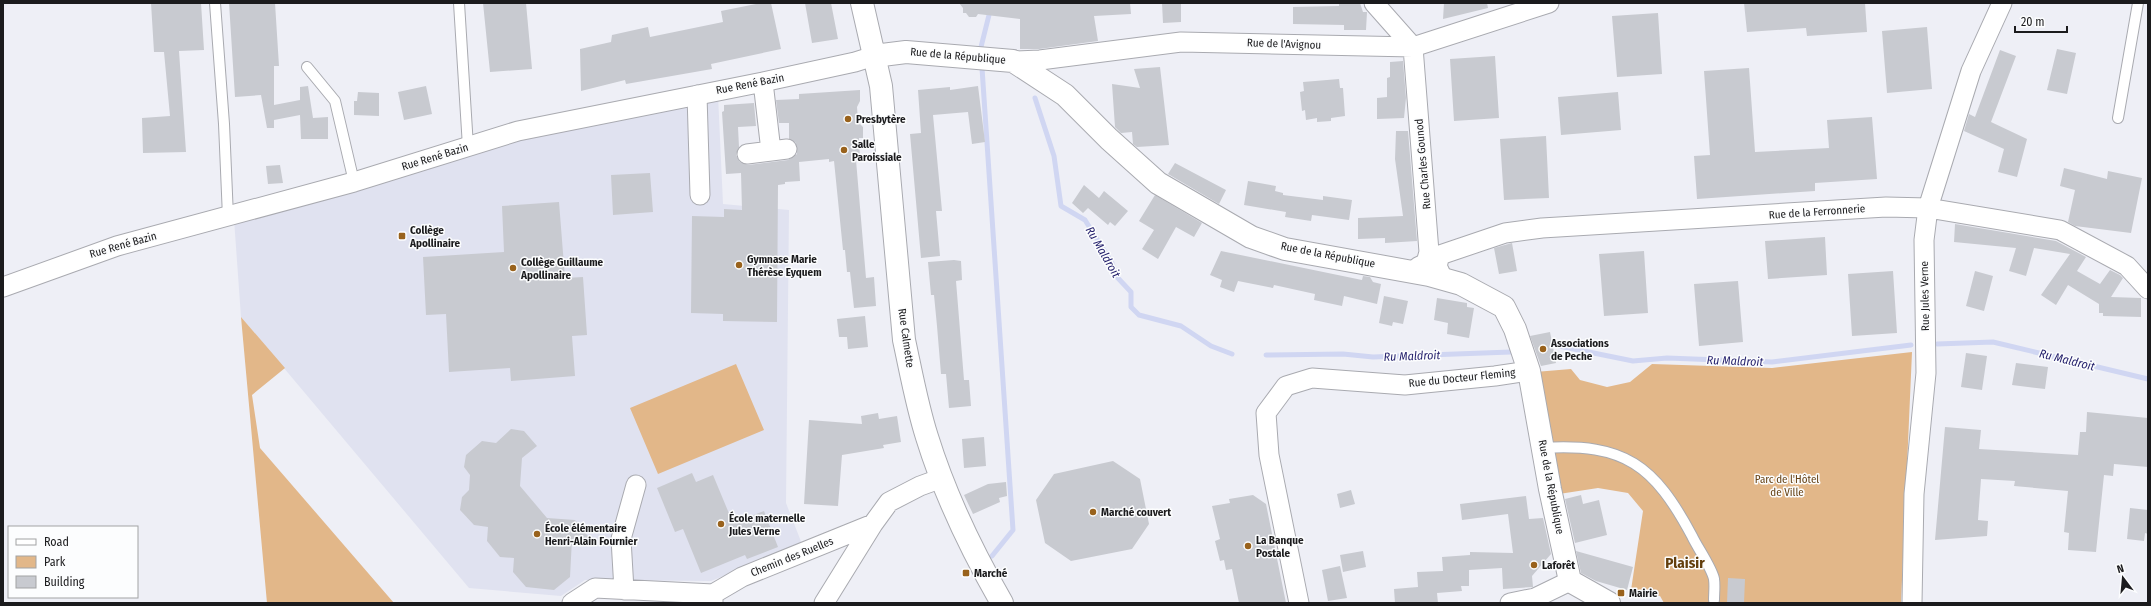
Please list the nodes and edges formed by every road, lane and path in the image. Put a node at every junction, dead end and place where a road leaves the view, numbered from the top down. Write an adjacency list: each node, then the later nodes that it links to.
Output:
1 (215, 3): 20 (lane)
2 (459, 3): 15 (lane)
3 (862, 3): 9 (street, Rue Calmette)
4 (1374, 3): 8 (street)
5 (1550, 3): 8 (street, Rue de l'Avignou)
6 (2002, 3): 19 (street, Rue Jules Verne)
7 (2138, 3): 14 (lane)
8 (1413, 48): 10 (street, Rue de l'Avignou); 21 (street, Rue Charles Gounod)
9 (874, 56): 10 (street, Rue de la République); 12 (street, Rue René Bazin); 29 (street, Rue Calmette)
10 (1013, 61): 23 (street, Rue de la République)
11 (307, 67): 17 (lane)
12 (763, 82): 13 (street, Rue René Bazin); 16 (street)
13 (697, 95): 15 (street, Rue René Bazin); 18 (street)
14 (2118, 118)
15 (468, 147): 17 (street, Rue René Bazin)
16 (747, 154)
17 (354, 182): 20 (street, Rue René Bazin)
18 (700, 195)
19 (1928, 208): 22 (street, Rue de la Ferronnerie); 26 (street, Rue de la Ferronnerie); 42 (street, Rue Jules Verne)
20 (228, 217): 25 (street, Rue René Bazin)
21 (1428, 224): 22 (street); 23 (street, Rue Charles Gounod)
22 (1467, 246): 24 (street, Rue de la Ferronnerie)
23 (1411, 271): 24 (street, Rue de la République)
24 (1443, 279): 27 (street, Rue de la République)
25 (3, 287)
26 (2148, 289)
27 (1529, 370): 28 (street, Rue de la République); 39 (street, Rue du Docteur Fleming)
28 (1543, 448): 32 (street, Rue de la République); 35 (lane)
29 (942, 478): 31 (street); 38 (street, Rue Calmette)
30 (636, 485): 33 (street)
31 (873, 524): 34 (street, Chemin des Ruelles); 37 (street)
32 (1570, 581): 40 (street); 41 (street)
33 (624, 590): 34 (street, Chemin des Ruelles); 36 (street, Chemin des Ruelles)
34 (713, 599)
35 (1714, 600)
36 (572, 603)
37 (824, 603)
38 (1002, 603)
39 (1299, 603)
40 (1510, 603)
41 (1609, 603)
42 (1912, 603)

